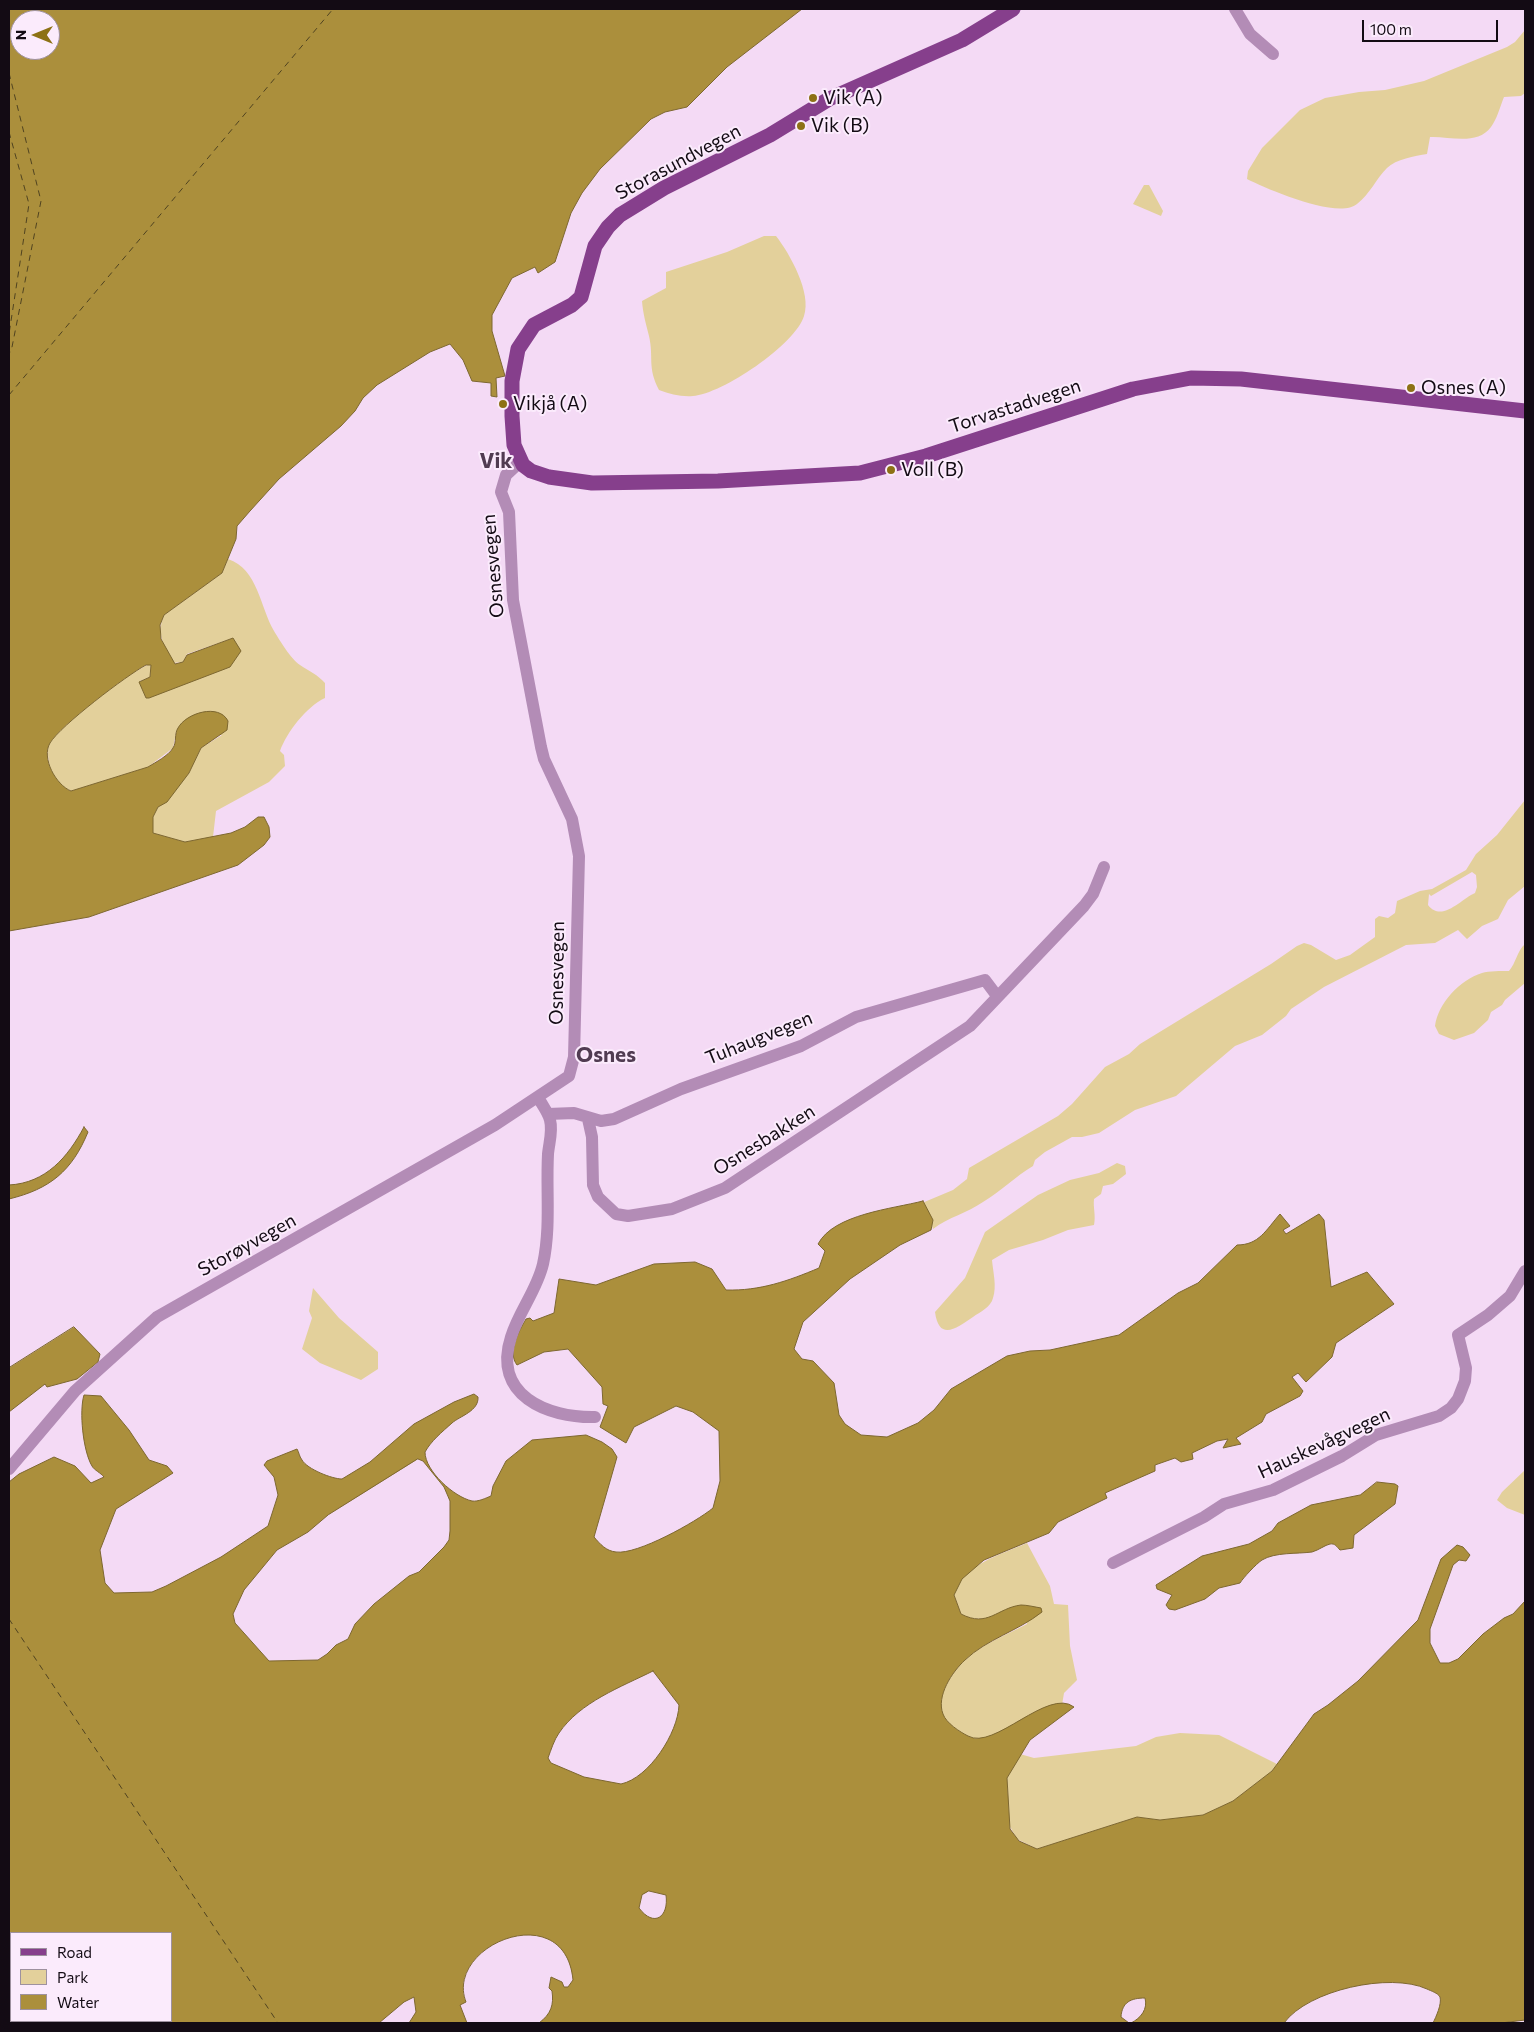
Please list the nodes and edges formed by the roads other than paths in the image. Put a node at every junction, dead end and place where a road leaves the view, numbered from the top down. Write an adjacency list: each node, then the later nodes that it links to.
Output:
1 (1013, 9): 5 (main road, Storasundvegen)
2 (1235, 9): 3 (street)
3 (1273, 54)
4 (1525, 411): 5 (main road, Torvastadvegen)
5 (520, 462): 8 (street, Osnesvegen)
6 (1104, 867): 7 (street, Osnesbakken)
7 (997, 996): 10 (street, Tuhaugvegen); 10 (street, Osnesbakken)
8 (538, 1097): 9 (street); 13 (street, Storøyvegen)
9 (548, 1114): 10 (street, Tuhaugvegen); 12 (street)
10 (588, 1119)
11 (1525, 1272): 14 (street, Hauskevågvegen)
12 (595, 1416)
13 (9, 1469)
14 (1113, 1563)

